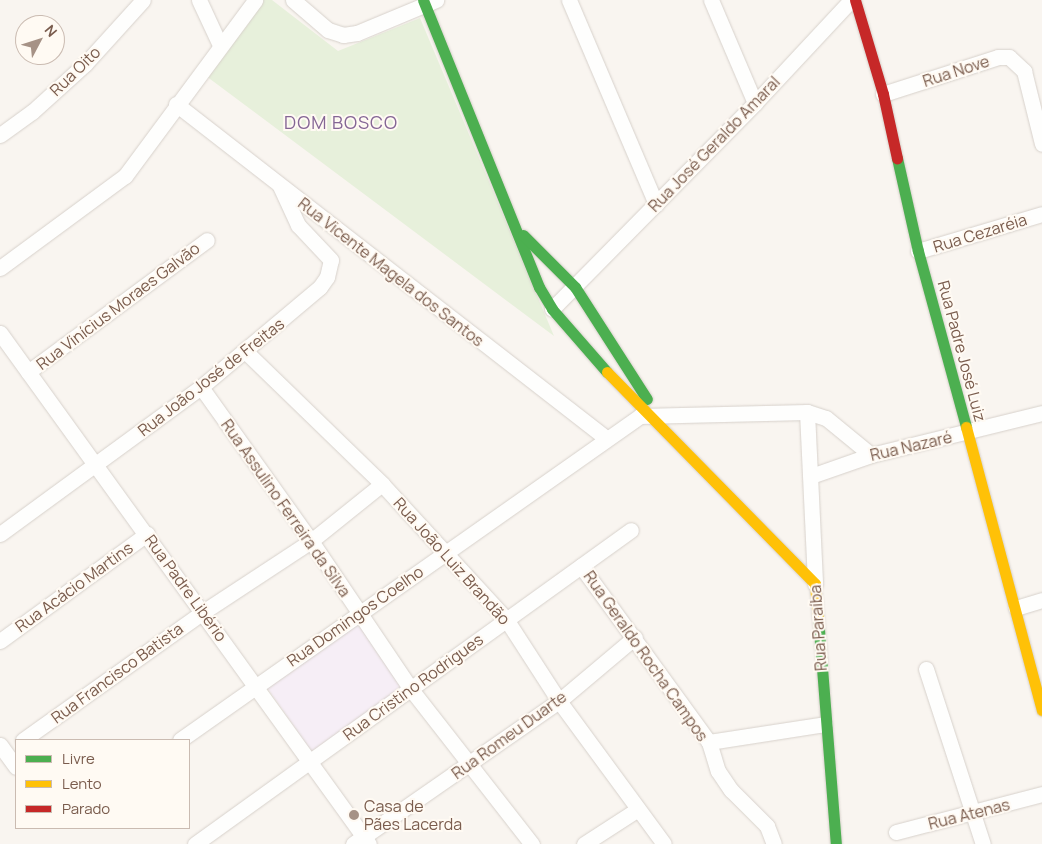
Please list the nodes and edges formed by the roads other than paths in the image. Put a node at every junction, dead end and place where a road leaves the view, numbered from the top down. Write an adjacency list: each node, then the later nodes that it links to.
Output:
1 (143, 0): 14 (street, Rua Oito)
2 (199, 0): 10 (street)
3 (254, 0): 10 (street)
4 (293, 0): 9 (street)
5 (569, 0): 17 (street)
6 (711, 0): 12 (street)
7 (851, 0): 12 (street, Rua José Geraldo Amaral)
8 (855, 0): 11 (street, Rua Padre José Luiz)
9 (428, 2): 19 (street)
10 (220, 45): 13 (street)
11 (883, 94): 15 (street, Rua Nove); 21 (street, Rua Padre José Luiz)
12 (755, 103): 17 (street, Rua José Geraldo Amaral)
13 (176, 104): 16 (street, Rua Vicente Magela dos Santos); 22 (street)
14 (0, 135)
15 (1042, 144)
16 (280, 186): 27 (street, Rua João José de Freitas); 35 (street, Rua Vicente Magela dos Santos)
17 (656, 204): 23 (street, Rua José Geraldo Amaral)
18 (1042, 214): 21 (street, Rua Cezaréia)
19 (518, 229): 23 (street); 24 (street)
20 (207, 240): 29 (street, Rua Vinícius Moraes Galvão)
21 (918, 251): 34 (street, Rua Padre José Luiz)
22 (0, 268)
23 (575, 287): 24 (street, Rua José Geraldo Amaral); 26 (street)
24 (552, 309): 28 (street)
25 (0, 333): 29 (street, Rua Padre Libério)
26 (616, 351): 28 (street); 33 (street)
27 (246, 352): 30 (street, Rua João José de Freitas); 39 (street, Rua João Luiz Brandão)
28 (600, 364): 33 (street)
29 (28, 372): 37 (street, Rua Padre Libério)
30 (201, 387): 37 (street, Rua João José de Freitas); 43 (street, Rua Assulino Ferreira da Silva)
31 (807, 412): 33 (street); 36 (street); 38 (street, Rua Paraíba)
32 (1042, 413): 34 (street, Rua Nazaré)
33 (656, 419): 35 (street, Rua Domingos Coelho); 46 (street)
34 (968, 434): 36 (street, Rua Nazaré); 48 (street, Rua Padre José Luiz)
35 (606, 438): 44 (street, Rua Domingos Coelho)
36 (871, 455): 38 (street, Rua Nazaré)
37 (96, 466): 41 (street, Rua João José de Freitas); 42 (street, Rua Padre Libério)
38 (811, 476): 46 (street, Rua Paraíba)
39 (382, 484): 43 (street, Rua Francisco Batista); 44 (street, Rua João Luiz Brandão)
40 (631, 530): 45 (street, Rua Cristino Rodrigues)
41 (0, 534)
42 (147, 534): 49 (street, Rua Padre Libério); 53 (street, Rua Acácio Martins)
43 (311, 541): 49 (street, Rua Francisco Batista); 50 (street, Rua Assulino Ferreira da Silva)
44 (447, 552): 50 (street, Rua Domingos Coelho); 51 (street, Rua João Luiz Brandão)
45 (581, 566): 51 (street, Rua Cristino Rodrigues); 52 (street, Rua Geraldo Rocha Campos)
46 (815, 584): 59 (street, Rua Paraíba)
47 (1042, 600): 48 (street)
48 (1016, 608): 58 (street, Rua Padre José Luiz)
49 (203, 612): 55 (street, Rua Padre Libério); 60 (street, Rua Francisco Batista)
50 (358, 612): 55 (street, Rua Domingos Coelho); 56 (street, Rua Assulino Ferreira da Silva)
51 (506, 619): 56 (street, Rua Cristino Rodrigues); 57 (street, Rua João Luiz Brandão)
52 (635, 636): 57 (street, Rua Romeu Duarte); 62 (street, Rua Geraldo Rocha Campos)
53 (0, 641)
54 (926, 669): 69 (street)
55 (257, 686): 61 (street, Rua Domingos Coelho); 64 (street, Rua Padre Libério)
56 (410, 688): 64 (street, Rua Cristino Rodrigues); 65 (street, Rua Assulino Ferreira da Silva)
57 (559, 701): 65 (street, Rua Romeu Duarte); 68 (street, Rua João Luiz Brandão)
58 (1042, 710)
59 (825, 724): 62 (street); 77 (street, Rua Paraíba)
60 (24, 739)
61 (181, 739)
62 (709, 742): 76 (street, Rua Geraldo Rocha Campos)
63 (7, 748): 66 (street)
64 (310, 763): 71 (street, Rua Padre Libério); 72 (street, Rua Cristino Rodrigues)
65 (470, 763): 71 (street, Rua Romeu Duarte); 73 (street, Rua Assulino Ferreira da Silva)
66 (15, 765)
67 (1042, 794): 69 (street, Rua Atenas)
68 (638, 809): 74 (street); 75 (street, Rua João Luiz Brandão)
69 (975, 814): 70 (street, Rua Atenas); 78 (street)
70 (896, 832)
71 (362, 842)
72 (195, 844)
73 (532, 844)
74 (584, 844)
75 (664, 844)
76 (774, 844)
77 (836, 844)
78 (983, 844)

